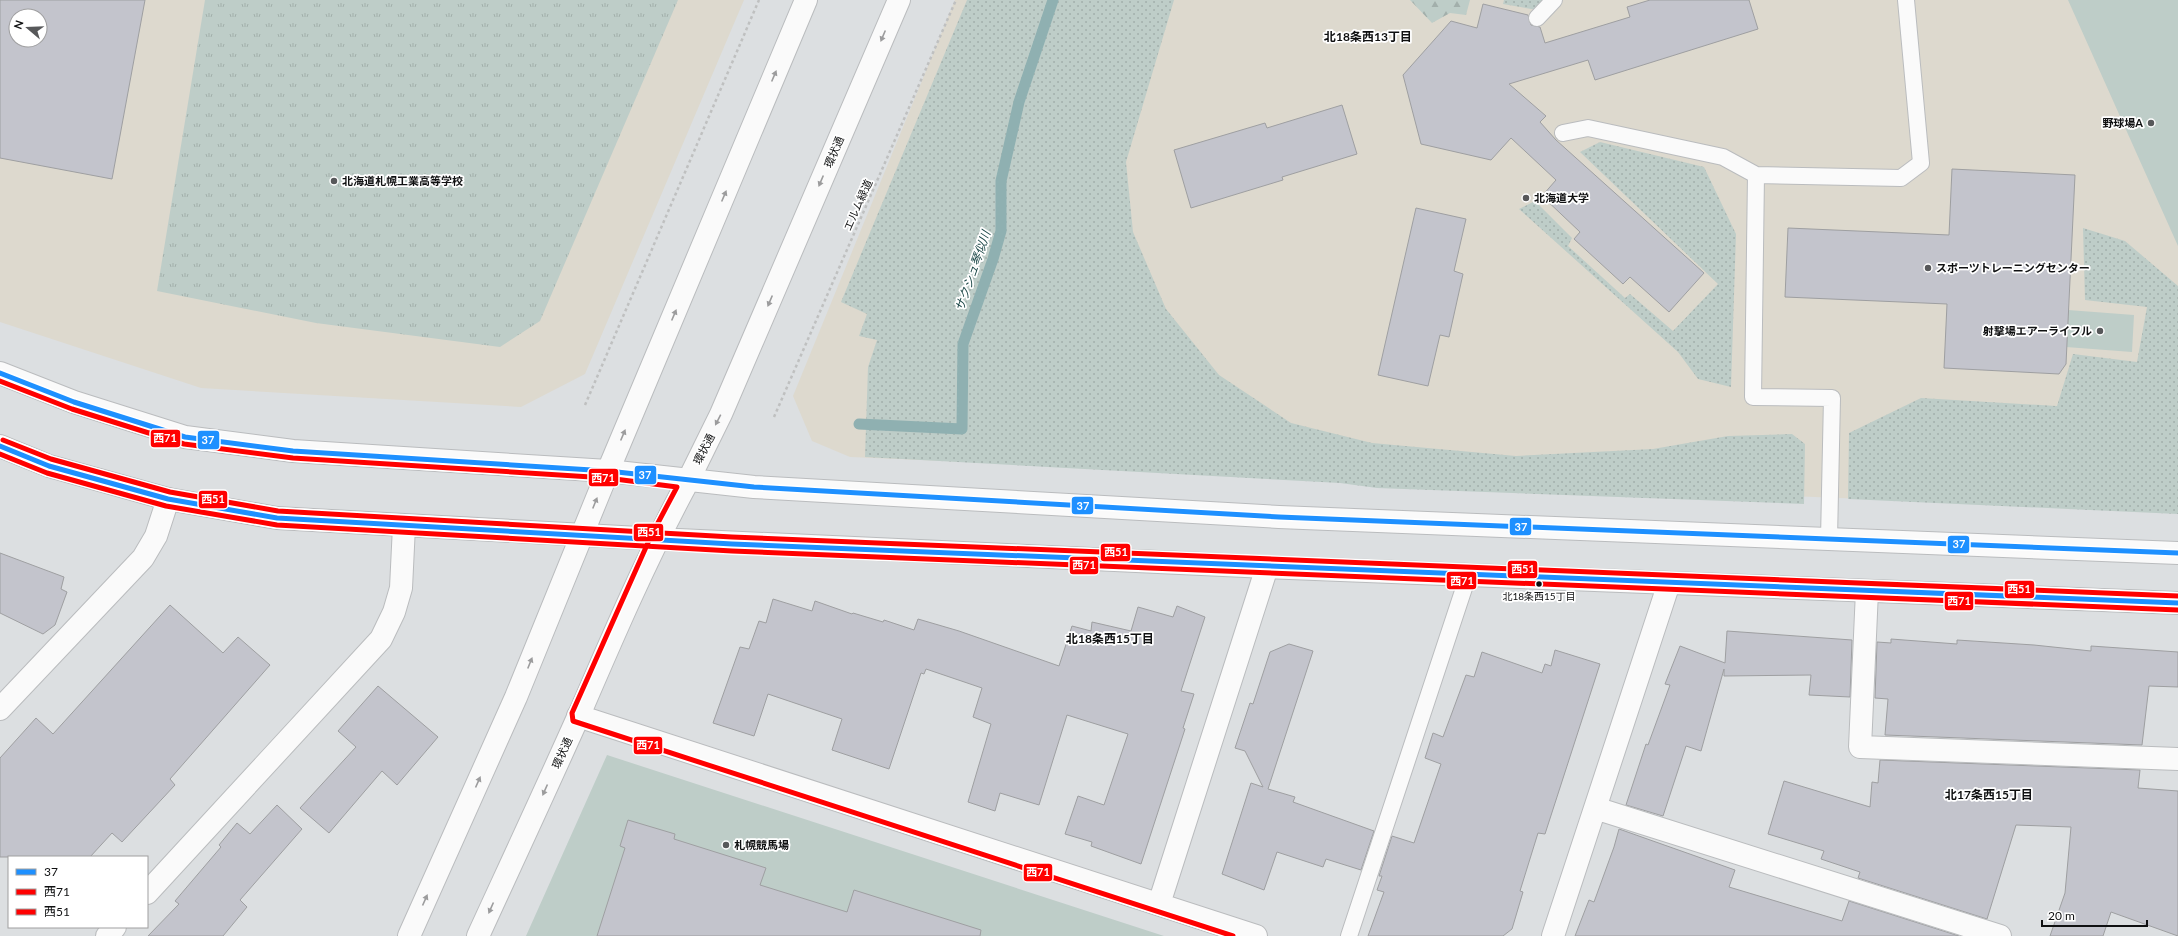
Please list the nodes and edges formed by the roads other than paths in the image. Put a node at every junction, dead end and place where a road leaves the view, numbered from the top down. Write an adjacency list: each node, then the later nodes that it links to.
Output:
1 (806, 0): 10 (street, one-way to 1)
2 (899, 0): 11 (street, 環状通, one-way to 11)
3 (1554, 0): 5 (lane)
4 (1906, 0): 7 (lane)
5 (1537, 18)
6 (1563, 133): 7 (lane)
7 (1756, 175): 16 (lane)
8 (0, 373): 10 (street)
9 (0, 446): 12 (street)
10 (608, 471): 11 (street); 14 (street, one-way to 10)
11 (688, 481): 15 (street, 環状通); 16 (street)
12 (168, 499): 13 (street); 23 (street)
13 (404, 526): 14 (street); 27 (street)
14 (582, 534): 15 (street); 31 (street, one-way to 14)
15 (657, 539): 18 (street); 24 (street, 環状通)
16 (1829, 539): 17 (street)
17 (2178, 553)
18 (1267, 567): 19 (street); 28 (street)
19 (1468, 576): 20 (street); 34 (lane)
20 (1669, 583): 21 (street); 26 (street)
21 (1867, 591): 22 (street); 25 (street)
22 (2178, 603)
23 (0, 709)
24 (578, 716): 28 (street); 32 (street, 環状通, one-way to 32)
25 (2178, 759)
26 (1595, 808): 35 (street); 36 (street)
27 (148, 892)
28 (1159, 904): 33 (street)
29 (114, 928): 30 (street)
30 (107, 936)
31 (409, 936)
32 (478, 936)
33 (1256, 936)
34 (1349, 936)
35 (1553, 936)
36 (2000, 936)

